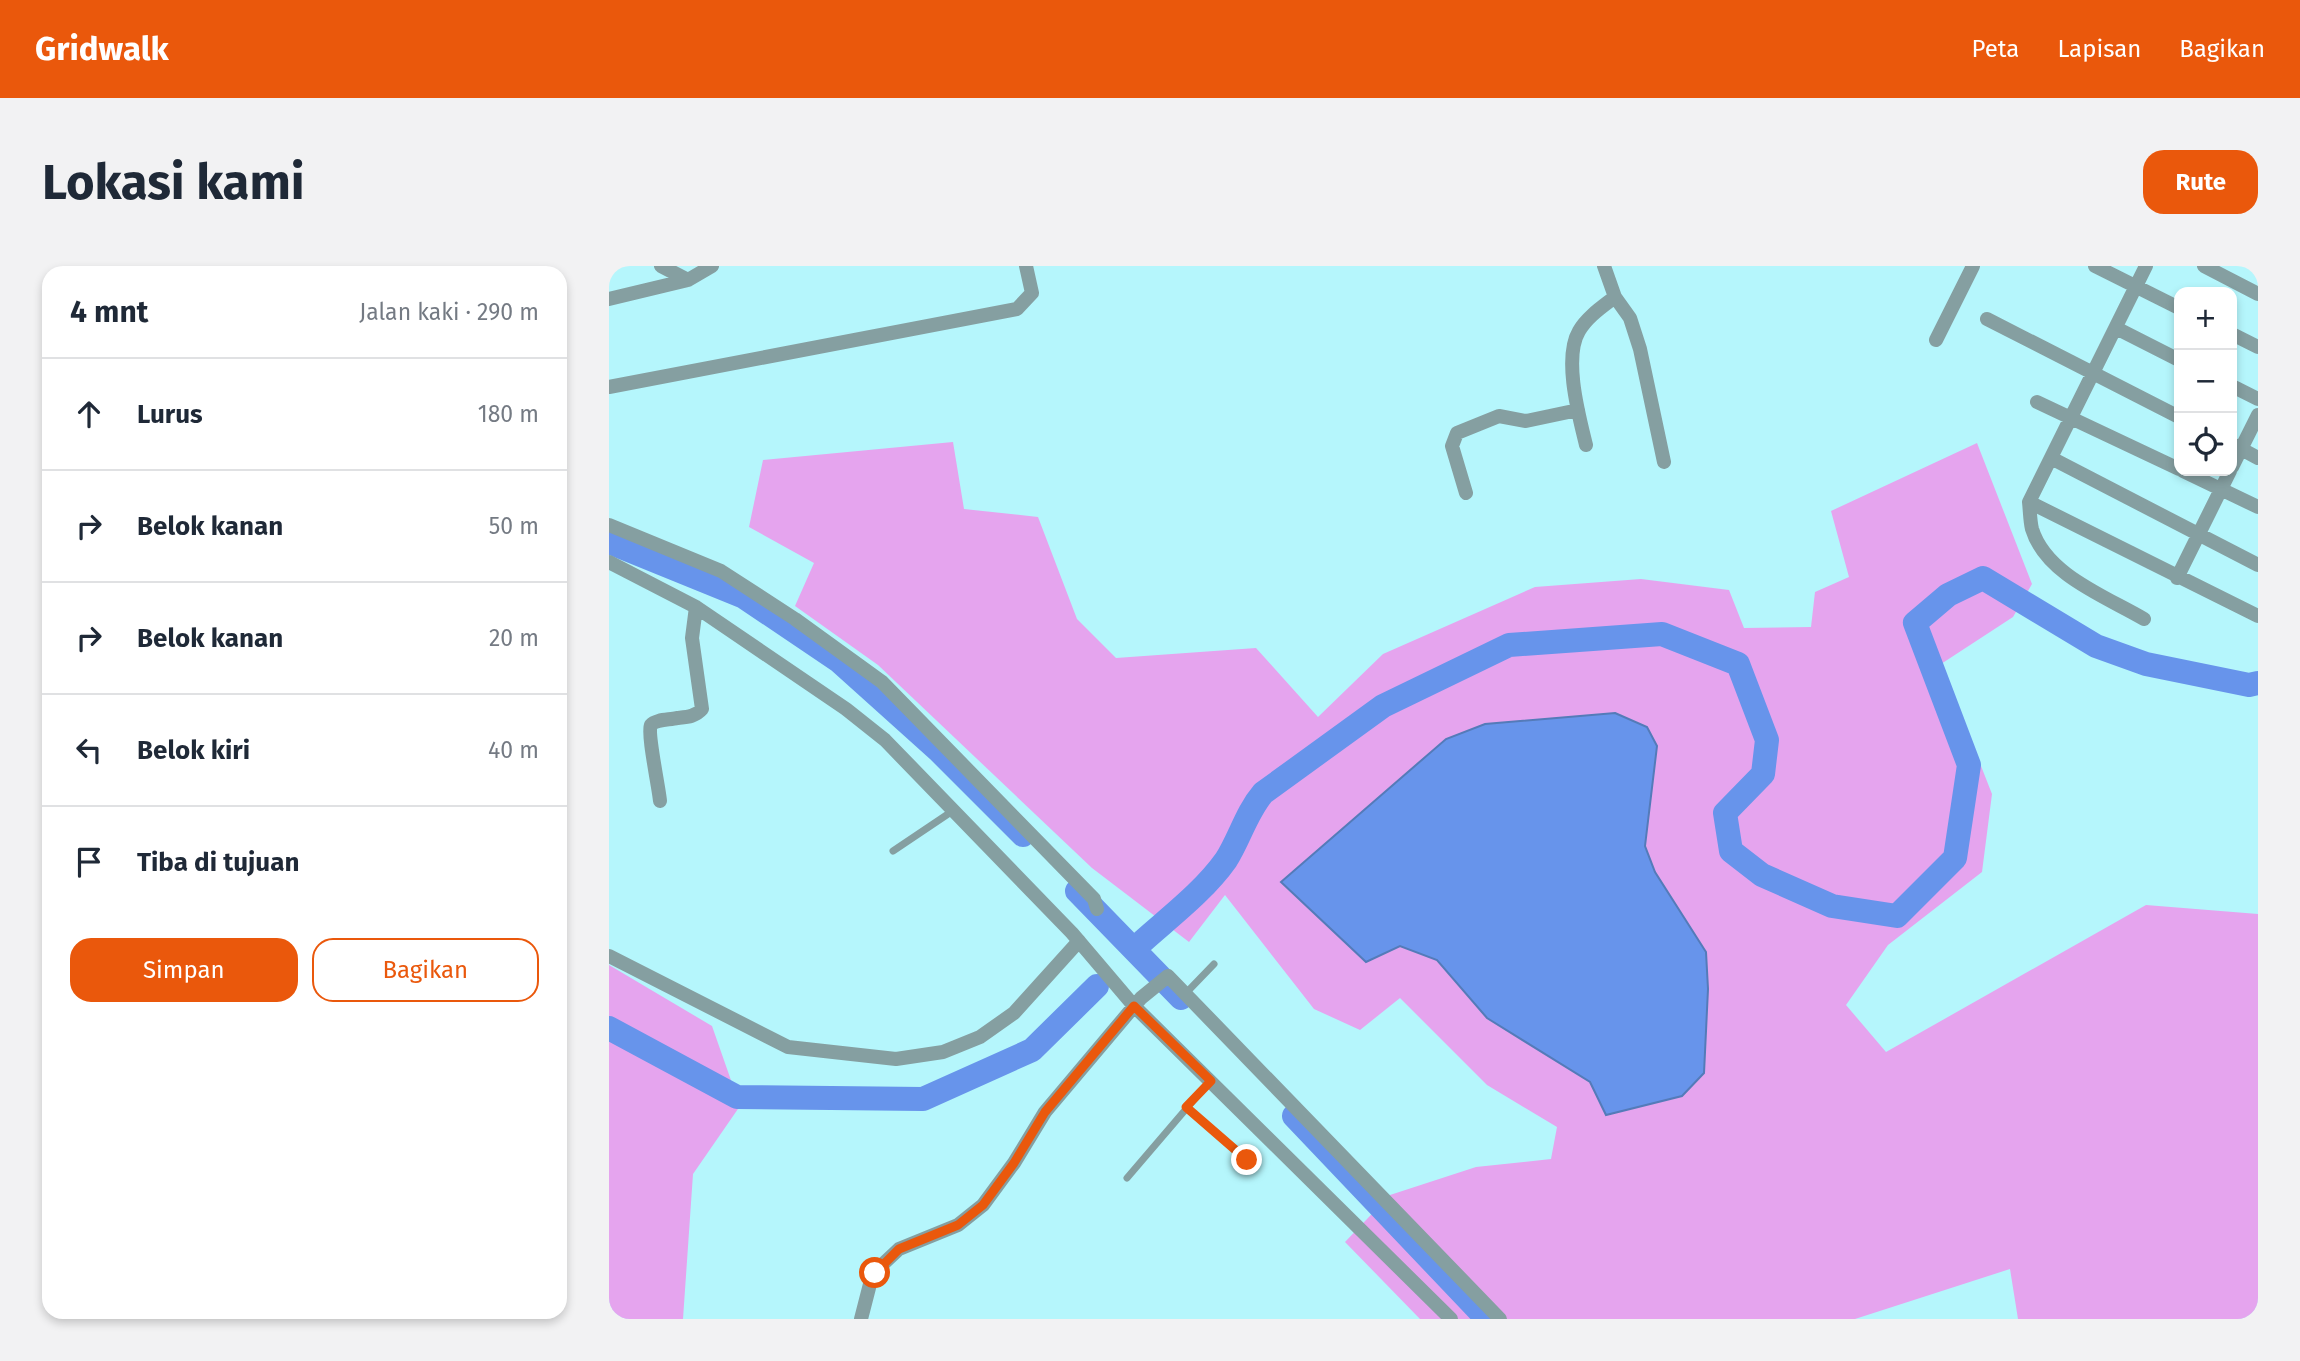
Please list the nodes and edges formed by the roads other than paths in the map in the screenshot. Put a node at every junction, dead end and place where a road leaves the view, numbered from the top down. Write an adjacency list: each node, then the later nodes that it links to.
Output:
1 (661, 266): 9 (street)
2 (712, 266): 9 (street)
3 (1025, 266): 22 (street)
4 (1604, 266): 12 (street)
5 (1973, 266): 18 (street)
6 (2095, 266): 10 (street)
7 (2146, 266): 10 (street)
8 (2204, 266): 11 (street)
9 (688, 280): 13 (street)
10 (2135, 287): 14 (street); 16 (street)
11 (2258, 294)
12 (1615, 297): 26 (street); 35 (street)
13 (609, 299)
14 (2174, 306)
15 (1987, 319): 21 (street)
16 (2116, 328): 20 (street); 21 (street)
17 (2237, 336): 19 (street)
18 (1936, 340)
19 (2258, 346)
20 (2174, 357)
21 (2094, 373): 27 (street); 29 (street)
22 (609, 387)
23 (2237, 389): 24 (street)
24 (2258, 400)
25 (2037, 402): 29 (street)
26 (1578, 410): 30 (street); 40 (street)
27 (2174, 414)
28 (2258, 415): 31 (street)
29 (2073, 418): 34 (street); 36 (street)
30 (1586, 444)
31 (2237, 445)
32 (2237, 447): 33 (street)
33 (2258, 458)
34 (2053, 459): 41 (street); 44 (street)
35 (1664, 462)
36 (2174, 467)
37 (2194, 476): 39 (street)
38 (2227, 476): 39 (street)
39 (2220, 488): 42 (street); 44 (street)
40 (1466, 493)
41 (2029, 502): 47 (street); 50 (street)
42 (2258, 507)
43 (609, 525): 54 (street)
44 (2199, 535): 46 (street); 47 (street)
45 (609, 562): 48 (street)
46 (2258, 565)
47 (2178, 578): 49 (street)
48 (696, 607): 51 (street); 52 (street)
49 (2258, 616)
50 (2144, 618)
51 (660, 801)
52 (954, 810): 53 (lane); 55 (street)
53 (893, 851)
54 (1097, 909)
55 (1083, 946): 56 (street); 59 (street)
56 (609, 956)
57 (1214, 964): 58 (lane)
58 (1187, 992): 59 (street); 66 (street)
59 (1133, 1000): 60 (street); 64 (street)
60 (1211, 1081): 61 (lane); 65 (street)
61 (1186, 1107): 62 (lane); 63 (lane)
62 (1247, 1160)
63 (1127, 1178)
64 (861, 1319)
65 (1451, 1319)
66 (1500, 1319)

